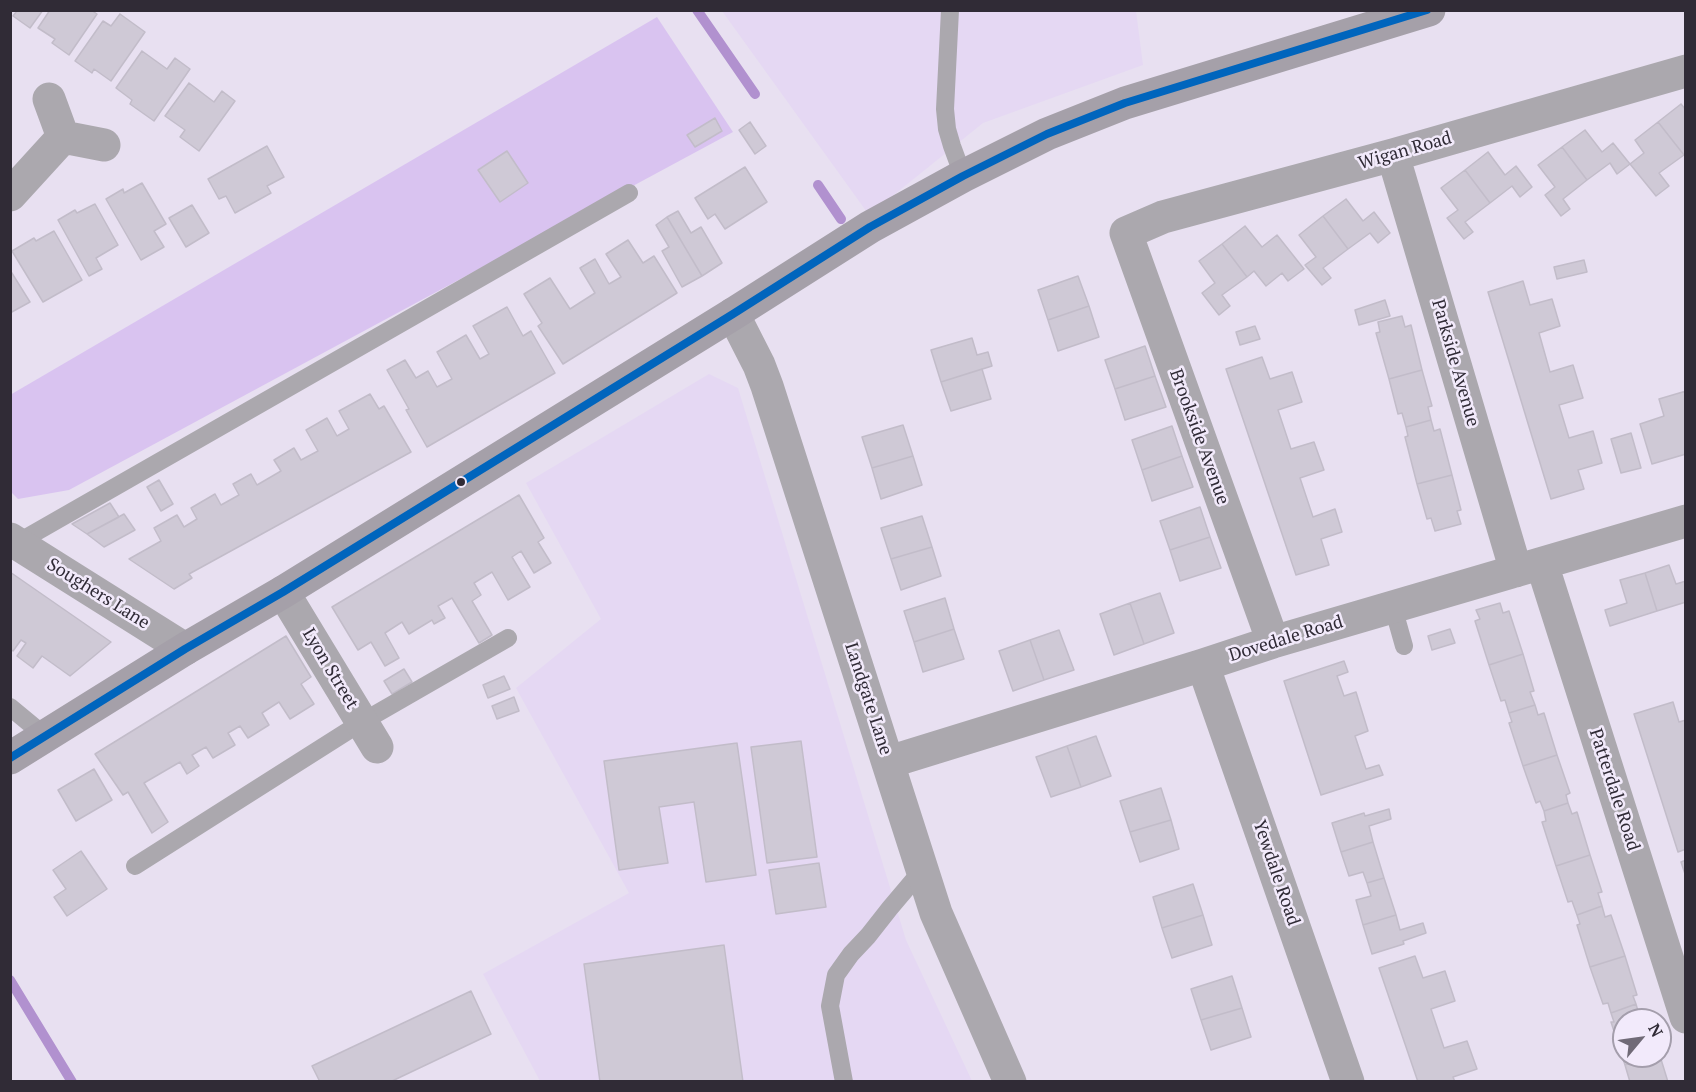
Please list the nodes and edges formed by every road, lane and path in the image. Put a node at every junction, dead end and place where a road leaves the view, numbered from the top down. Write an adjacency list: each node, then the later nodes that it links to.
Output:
1 (950, 10): 9 (lane)
2 (1429, 10): 3 (main road)
3 (1394, 16): 9 (main road)
4 (1686, 71): 8 (street, Wigan Road)
5 (49, 99): 6 (street)
6 (63, 137): 7 (street); 11 (street)
7 (104, 145)
8 (1393, 155): 12 (street, Wigan Road); 16 (street, Parkside Avenue)
9 (963, 176): 13 (main road)
10 (629, 193): 15 (lane)
11 (10, 195)
12 (1126, 233): 20 (street, Brookside Avenue)
13 (733, 314): 17 (main road); 28 (street, Landgate Lane)
14 (1686, 521): 16 (street, Dovedale Road)
15 (14, 541): 22 (street, Soughers Lane)
16 (1529, 567): 18 (street, Dovedale Road); 31 (street, Patterdale Road)
17 (283, 592): 22 (main road); 25 (street, Lyon Street)
18 (1393, 607): 20 (street, Dovedale Road); 21 (lane)
19 (508, 638): 25 (lane)
20 (1273, 642): 23 (street, Dovedale Road)
21 (1404, 646)
22 (185, 649): 26 (main road)
23 (1203, 665): 28 (street, Dovedale Road); 34 (street, Yewdale Road)
24 (10, 707): 26 (lane)
25 (369, 734): 29 (lane)
26 (45, 736): 27 (main road)
27 (10, 758)
28 (889, 762): 30 (street, Landgate Lane)
29 (135, 866)
30 (923, 869): 32 (lane); 33 (street, Landgate Lane)
31 (1686, 1017)
32 (844, 1082)
33 (1010, 1082)
34 (1348, 1082)

